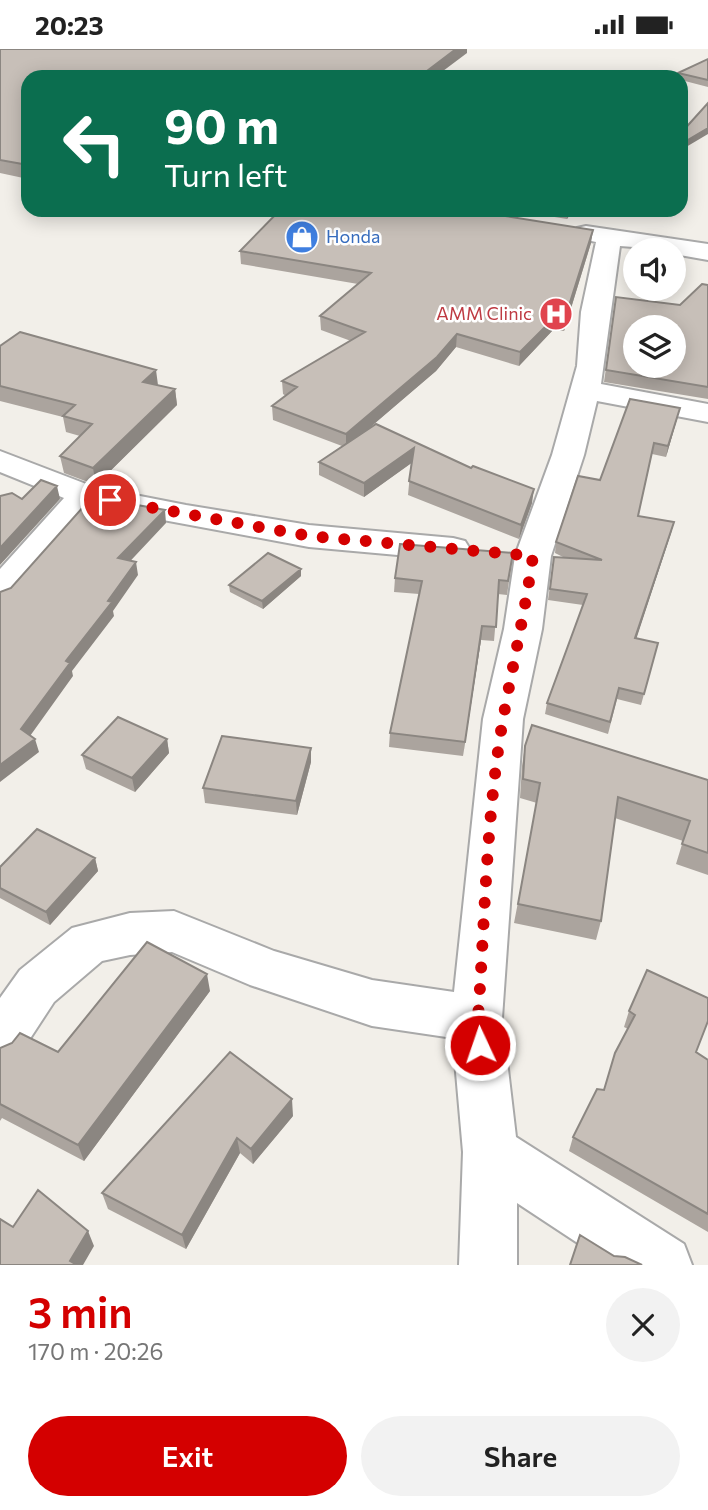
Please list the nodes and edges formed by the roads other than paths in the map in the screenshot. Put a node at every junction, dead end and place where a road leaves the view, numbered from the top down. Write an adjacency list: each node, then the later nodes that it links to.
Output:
1 (556, 228): 2 (street)
2 (609, 237): 3 (street); 4 (street)
3 (708, 251)
4 (584, 390): 5 (street); 9 (street)
5 (708, 413)
6 (14, 467): 7 (street); 8 (street)
7 (85, 495): 9 (street); 10 (street)
8 (0, 499)
9 (507, 553): 11 (street)
10 (0, 591)
11 (503, 719): 12 (street); 13 (street)
12 (541, 731)
13 (478, 1018): 14 (street); 15 (street)
14 (0, 1040)
15 (490, 1152): 16 (street); 17 (street)
16 (488, 1265)
17 (663, 1265)

